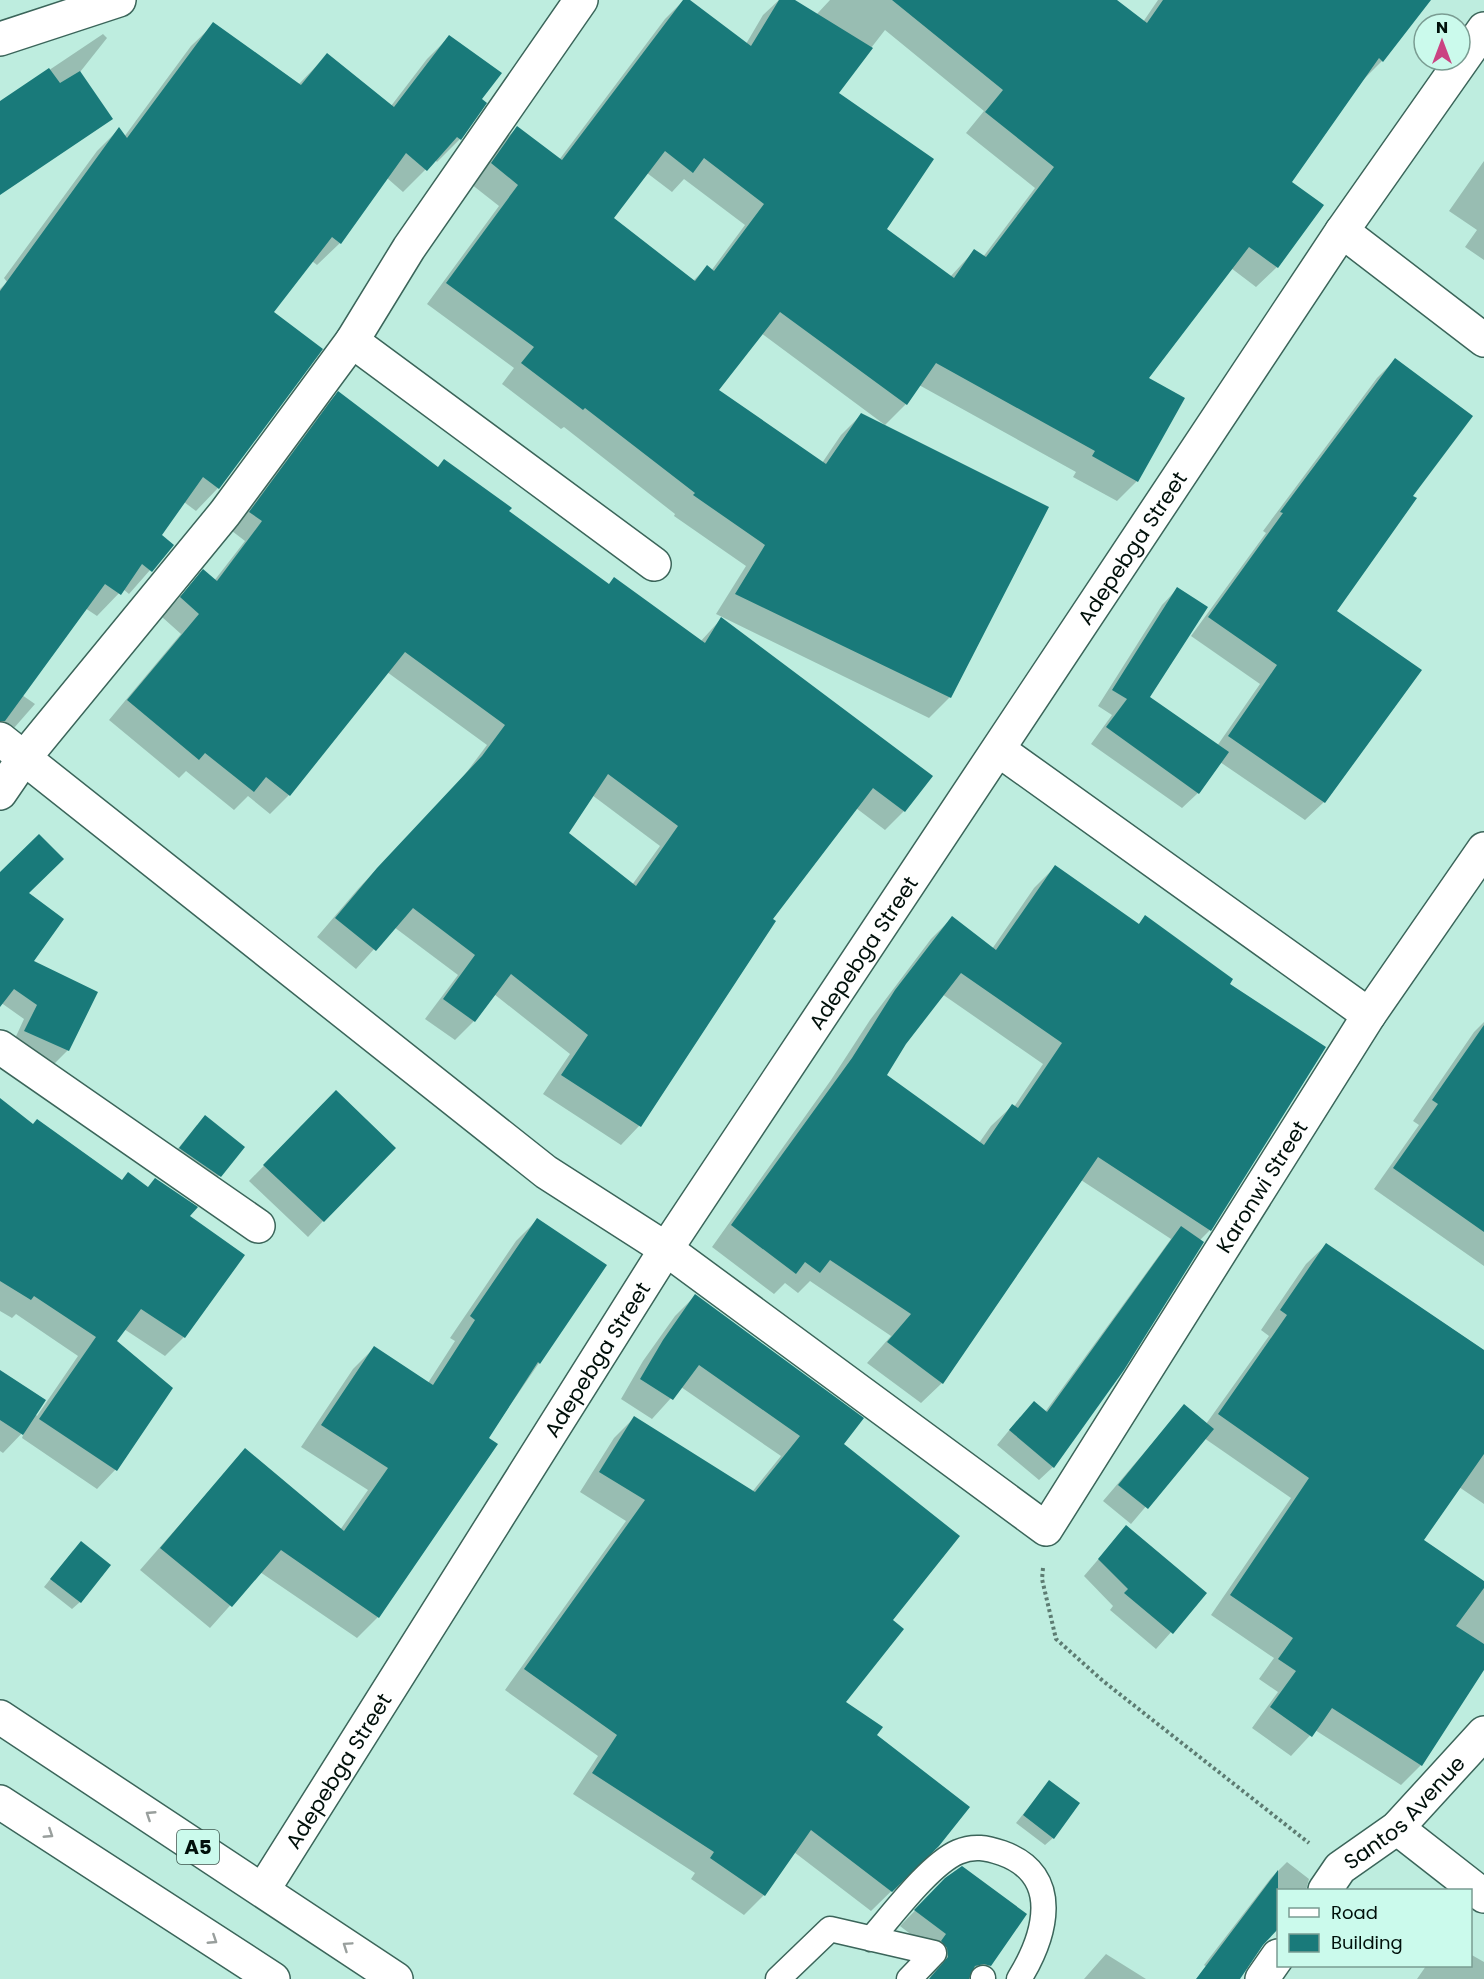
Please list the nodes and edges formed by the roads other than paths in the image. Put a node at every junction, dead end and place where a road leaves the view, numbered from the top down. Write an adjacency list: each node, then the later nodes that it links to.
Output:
1 (119, 0): 4 (main road)
2 (581, 0): 7 (main road)
3 (1484, 29): 5 (main road, Adepebga Street)
4 (0, 39)
5 (1342, 231): 6 (main road); 10 (main road, Adepebga Street)
6 (1484, 340)
7 (352, 341): 8 (main road); 9 (main road)
8 (654, 564)
9 (12, 748): 11 (main road); 16 (main road)
10 (999, 750): 13 (main road); 16 (main road, Adepebga Street)
11 (0, 793)
12 (1484, 849): 13 (main road, Karonwi Street)
13 (1369, 1015): 16 (main road, Karonwi Street)
14 (0, 1047): 15 (main road)
15 (258, 1226)
16 (666, 1249): 22 (main road, Adepebga Street)
17 (0, 1717): 22 (main road, A5, one-way to 17)
18 (1484, 1733): 20 (main road, Santos Avenue)
19 (0, 1802): 26 (main road, one-way to 26)
20 (1397, 1828): 21 (main road, Santos Avenue); 23 (main road)
21 (1333, 1879)
22 (263, 1890): 27 (main road, A5, one-way to 22)
23 (1484, 1896)
24 (871, 1939): 28 (lane); 29 (lane); 30 (lane)
25 (1277, 1957): 31 (main road)
26 (273, 1979)
27 (396, 1979)
28 (778, 1979)
29 (909, 1979)
30 (1019, 1979)
31 (1262, 1979)

